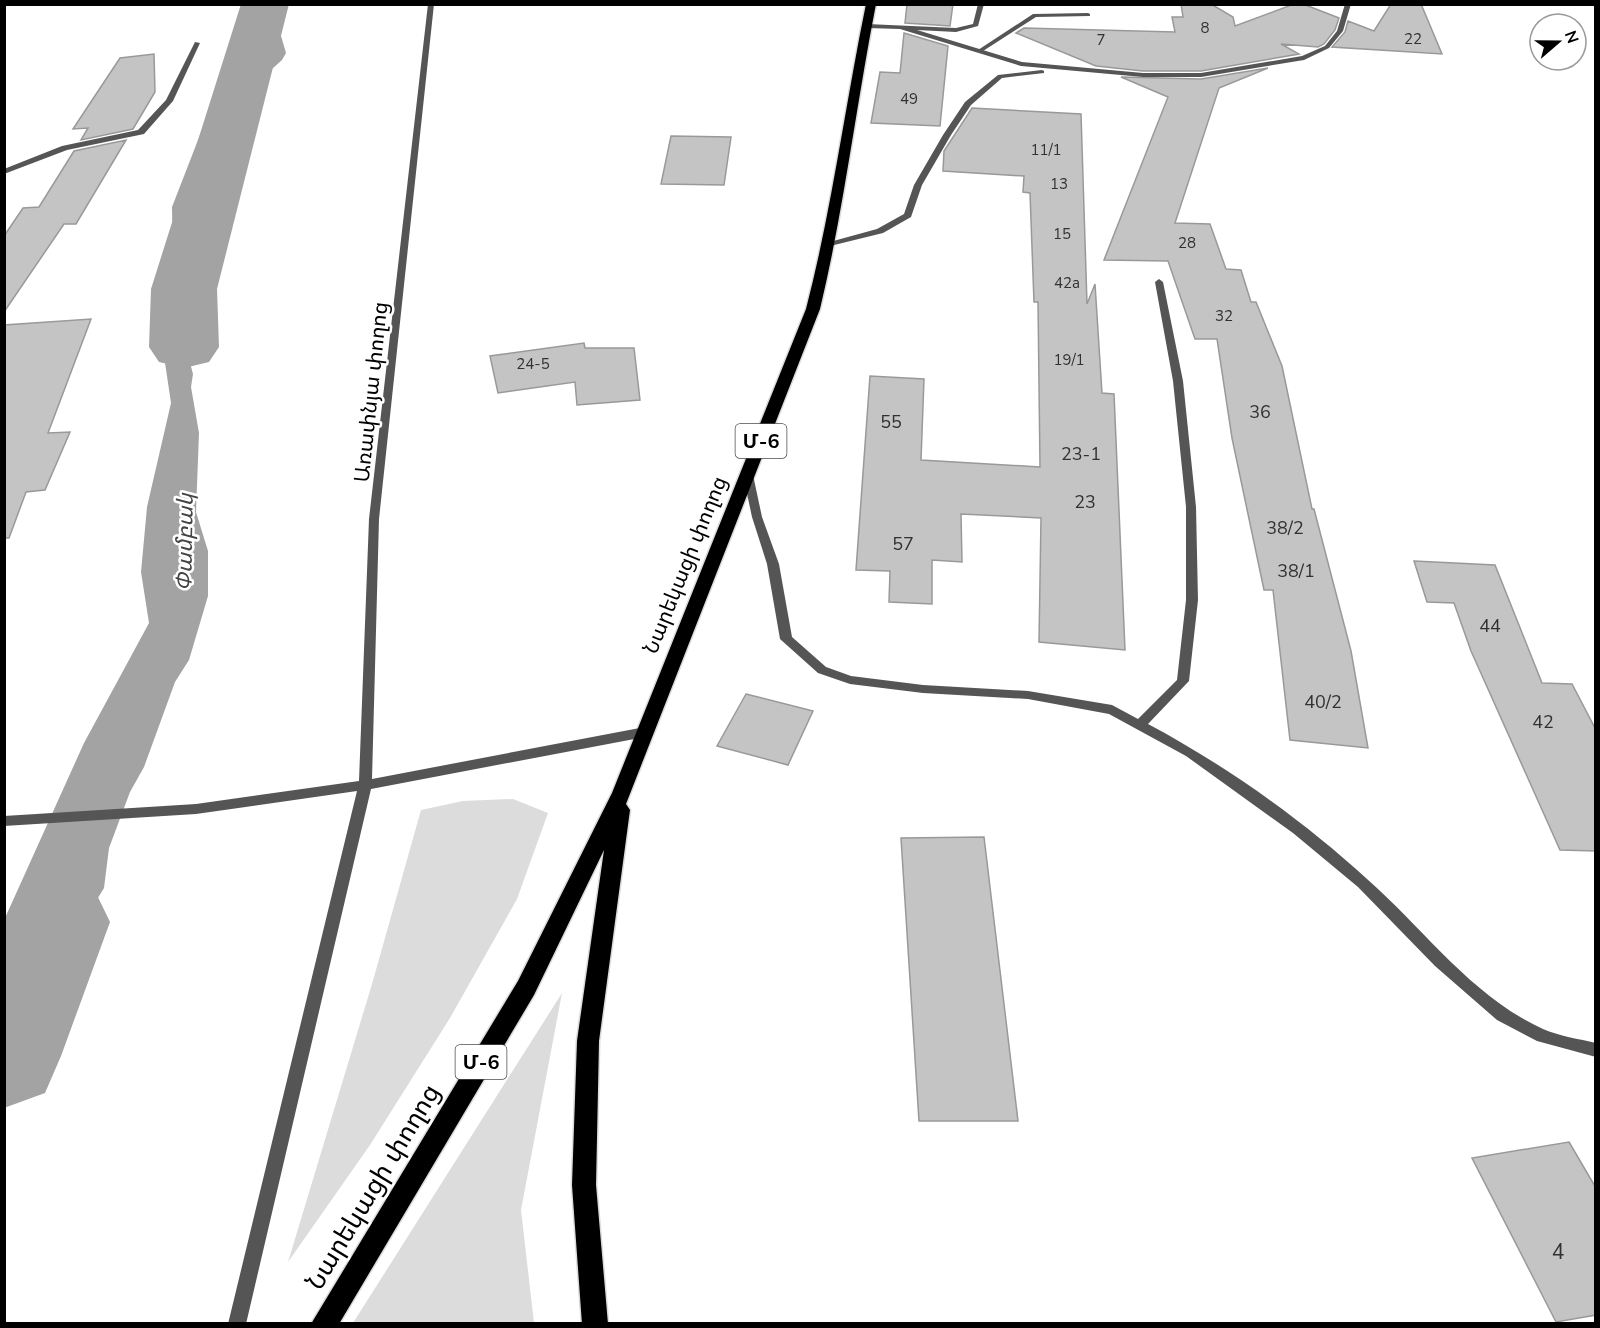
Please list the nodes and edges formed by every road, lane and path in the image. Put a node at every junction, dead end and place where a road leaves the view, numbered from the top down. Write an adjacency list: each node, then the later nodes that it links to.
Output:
1 (431, 4): 17 (street, Առափնյա փողոց)
2 (871, 4): 6 (highway, Նարեկացի փողոց / Մ-6)
3 (981, 4): 7 (street)
4 (1348, 4): 10 (street)
5 (1088, 15): 9 (street)
6 (867, 27): 7 (street); 12 (highway, Նարեկացի փողոց / Մ-6)
7 (899, 27): 9 (street)
8 (197, 43): 11 (street)
9 (981, 50): 10 (street)
10 (1082, 70): 12 (street)
11 (4, 172)
12 (829, 245): 14 (highway, Նարեկացի փողոց / Մ-6)
13 (1159, 282): 15 (street)
14 (748, 475): 15 (street); 16 (highway, Նարեկացի փողոց / Մ-6)
15 (1140, 725): 20 (street)
16 (645, 732): 17 (street); 18 (highway, Նարեկացի փողոց / Մ-6)
17 (365, 785): 19 (street); 21 (street, Առափնյա փողոց)
18 (622, 793): 22 (highway, Նարեկացի փողոց / Մ-6); 23 (highway, Նարեկացի փողոց / Մ-6)
19 (4, 821)
20 (1596, 1050)
21 (237, 1323)
22 (324, 1323)
23 (595, 1323)

